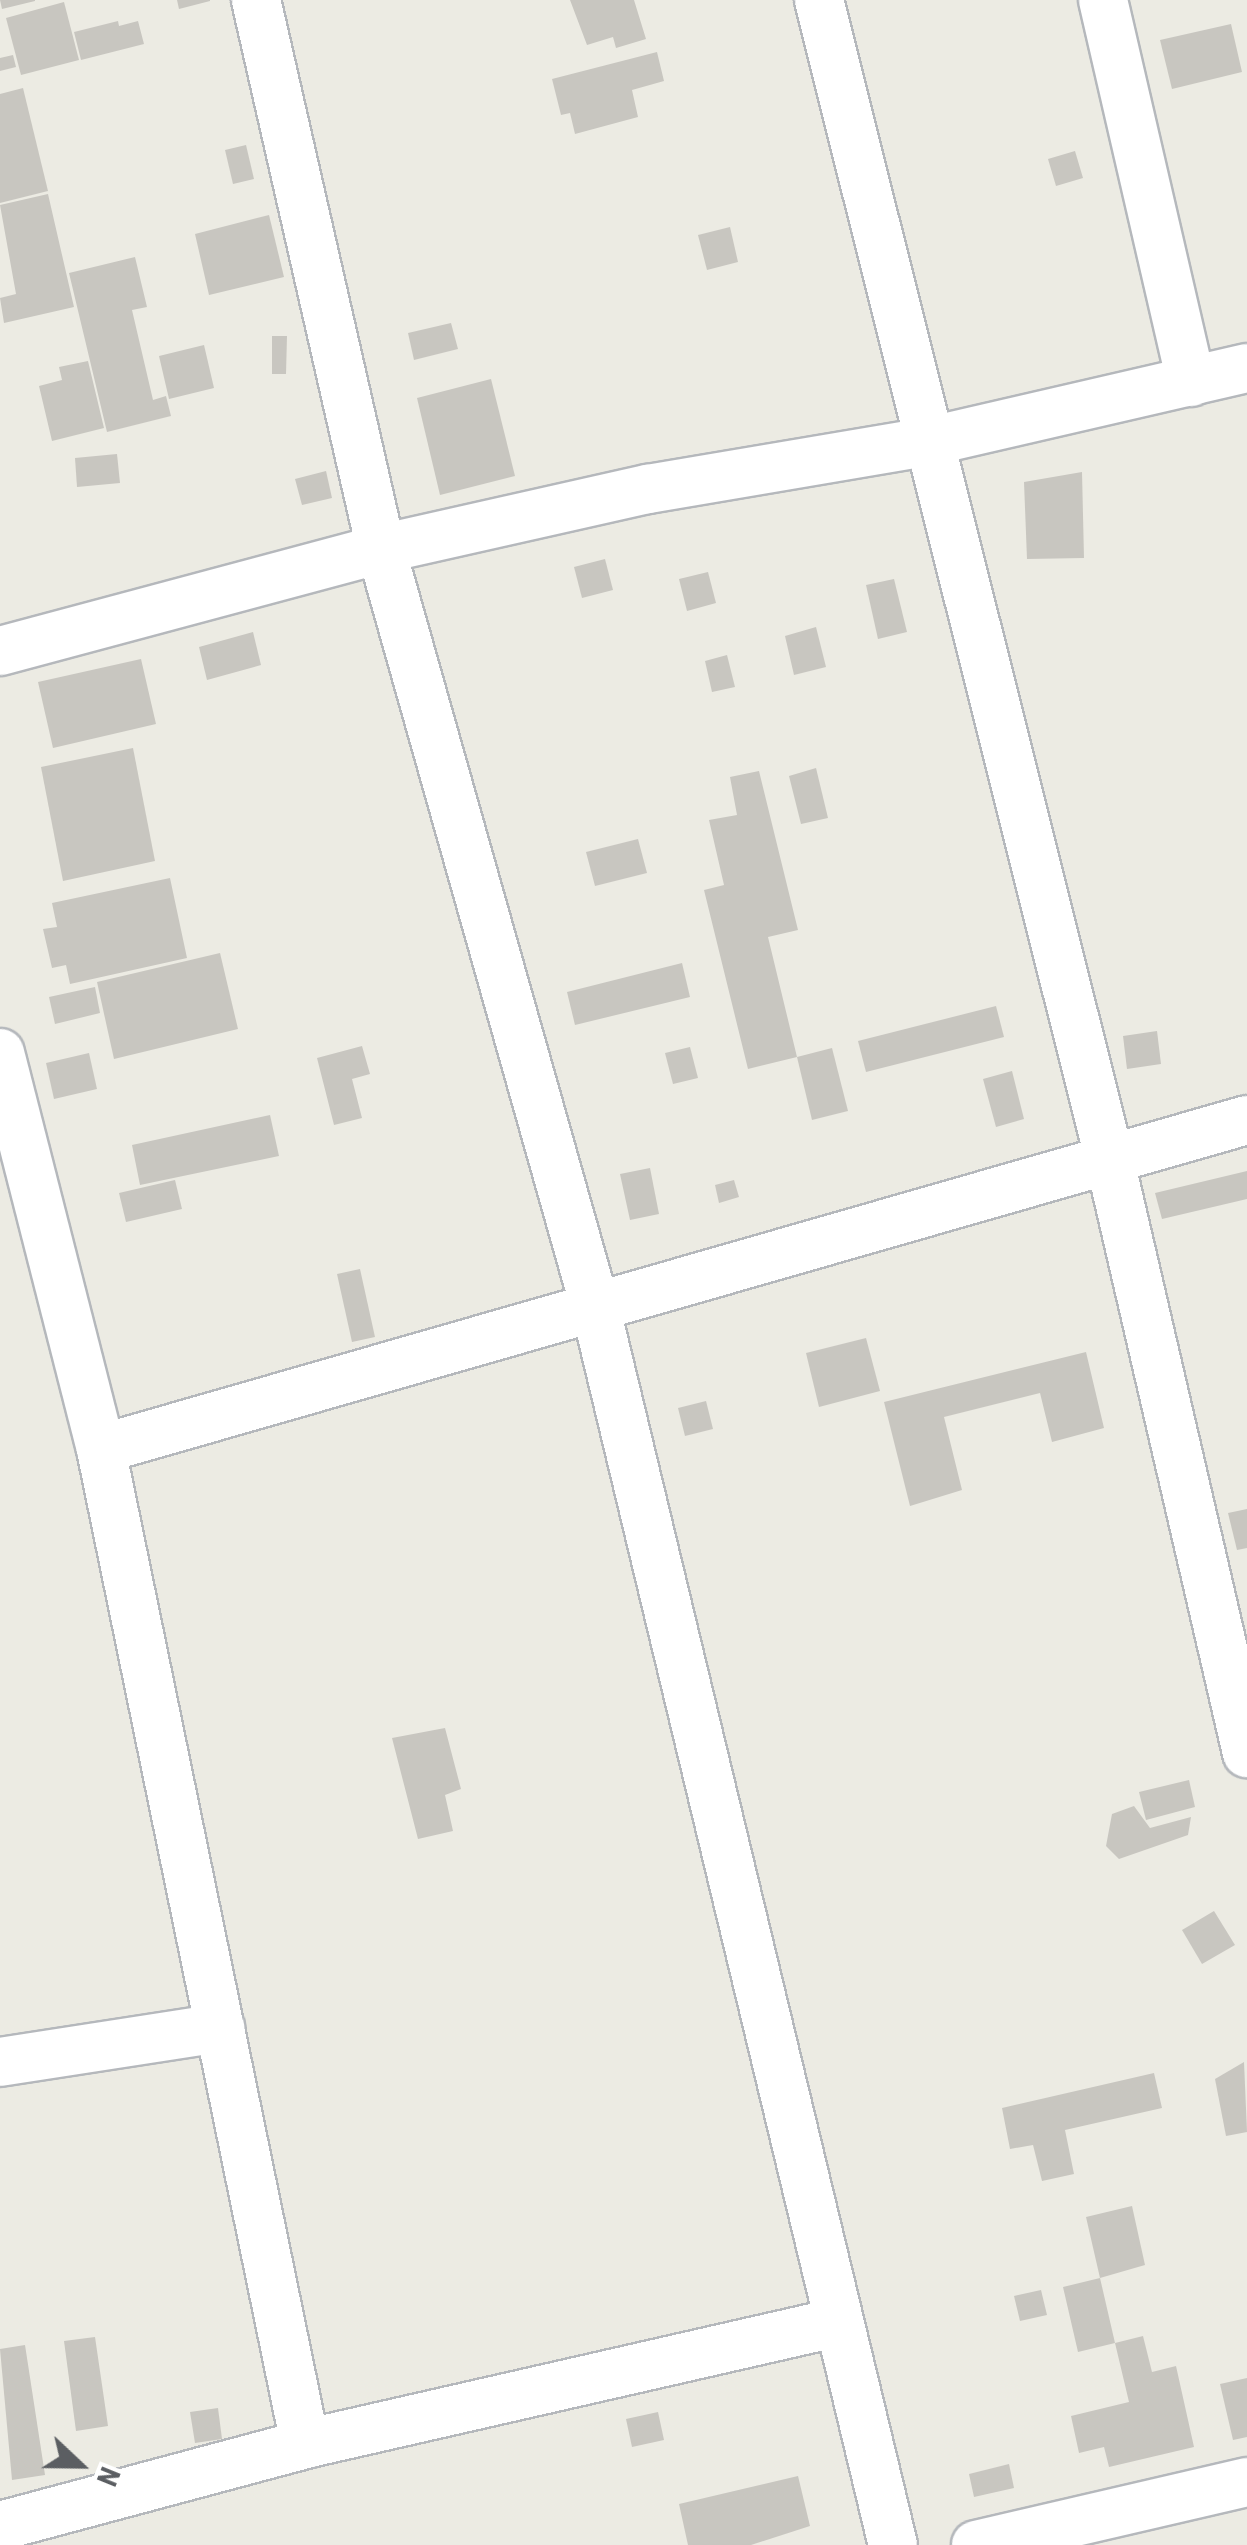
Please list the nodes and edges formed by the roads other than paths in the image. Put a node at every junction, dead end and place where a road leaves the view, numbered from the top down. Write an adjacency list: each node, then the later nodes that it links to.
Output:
1 (256, 0): 7 (street)
2 (819, 0): 6 (street)
3 (1103, 0): 5 (street)
4 (1247, 368): 5 (street)
5 (1192, 382): 6 (street)
6 (932, 441): 7 (street); 11 (street)
7 (381, 549): 8 (street); 13 (street)
8 (0, 651)
9 (0, 1052): 12 (street)
10 (1247, 1120): 11 (street)
11 (1109, 1156): 13 (street); 15 (street)
12 (12, 1167): 14 (street)
13 (596, 1310): 14 (street); 18 (street)
14 (101, 1449): 16 (street)
15 (1247, 1753)
16 (220, 2028): 17 (street); 19 (street)
17 (0, 2062)
18 (839, 2322): 19 (street); 22 (street)
19 (305, 2444): 21 (street)
20 (1247, 2482): 23 (street)
21 (0, 2526)
22 (894, 2545)
23 (976, 2545)

